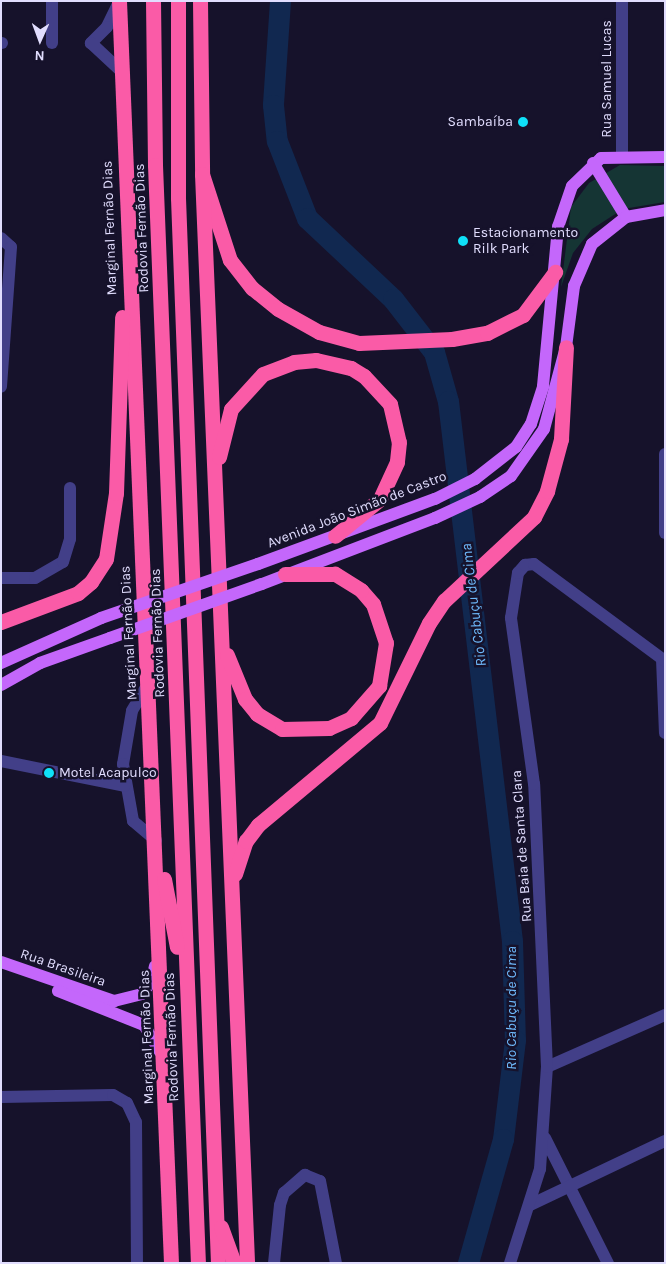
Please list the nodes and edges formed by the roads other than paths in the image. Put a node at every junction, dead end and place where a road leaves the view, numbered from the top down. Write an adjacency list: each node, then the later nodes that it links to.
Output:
1 (52, 1): 7 (street)
2 (153, 1): 41 (highway, Rodovia Fernão Dias)
3 (178, 1): 50 (highway)
4 (200, 1): 12 (highway)
5 (622, 1): 9 (street, Rua Samuel Lucas)
6 (119, 2): 8 (highway, Marginal Fernão Dias); 8 (street)
7 (52, 43)
8 (122, 72): 17 (highway, Marginal Fernão Dias)
9 (622, 156): 10 (main road); 11 (main road)
10 (665, 157)
11 (593, 163): 14 (main road); 16 (main road, Avenida João Simão de Castro)
12 (202, 174): 16 (highway); 21 (highway)
13 (665, 210): 14 (main road)
14 (626, 217): 18 (main road)
15 (1, 238): 19 (street)
16 (555, 272): 24 (main road, Avenida João Simão de Castro)
17 (129, 295): 27 (highway); 31 (highway, Marginal Fernão Dias)
18 (566, 347): 25 (main road); 37 (highway)
19 (1, 387)
20 (665, 454): 23 (street)
21 (214, 486): 24 (highway); 28 (highway)
22 (70, 488): 26 (street)
23 (665, 533)
24 (335, 536): 30 (main road, Avenida João Simão de Castro, bridge)
25 (284, 574): 28 (highway); 32 (main road, bridge)
26 (1, 578)
27 (1, 622)
28 (221, 636): 37 (highway)
29 (663, 660): 33 (street); 44 (street, Rua Baia de Santa Clara)
30 (1, 662)
31 (148, 684): 35 (street); 36 (highway, Marginal Fernão Dias)
32 (1, 685)
33 (665, 733)
34 (1, 762): 35 (street)
35 (125, 786): 36 (street)
36 (156, 840): 38 (highway, Marginal Fernão Dias); 41 (highway)
37 (230, 890): 56 (highway)
38 (158, 936): 39 (main road, Rua Brasileira); 43 (highway, Marginal Fernão Dias)
39 (1, 962)
40 (1, 971): 43 (main road, Rua Brasileira)
41 (187, 995): 53 (highway, Rodovia Fernão Dias)
42 (665, 1014): 44 (street)
43 (164, 1066): 52 (highway, Marginal Fernão Dias)
44 (547, 1067): 46 (street, Rua Baia de Santa Clara)
45 (1, 1097): 51 (street)
46 (545, 1138): 48 (street); 49 (street, Rua Baia de Santa Clara)
47 (665, 1141): 48 (street)
48 (569, 1184): 49 (street); 60 (street)
49 (530, 1205): 59 (street, Rua Baia de Santa Clara)
50 (217, 1214): 54 (highway); 55 (highway)
51 (137, 1263)
52 (171, 1263)
53 (198, 1263)
54 (218, 1263)
55 (234, 1263)
56 (247, 1263)
57 (274, 1263): 58 (street)
58 (336, 1263)
59 (510, 1263)
60 (608, 1263)

